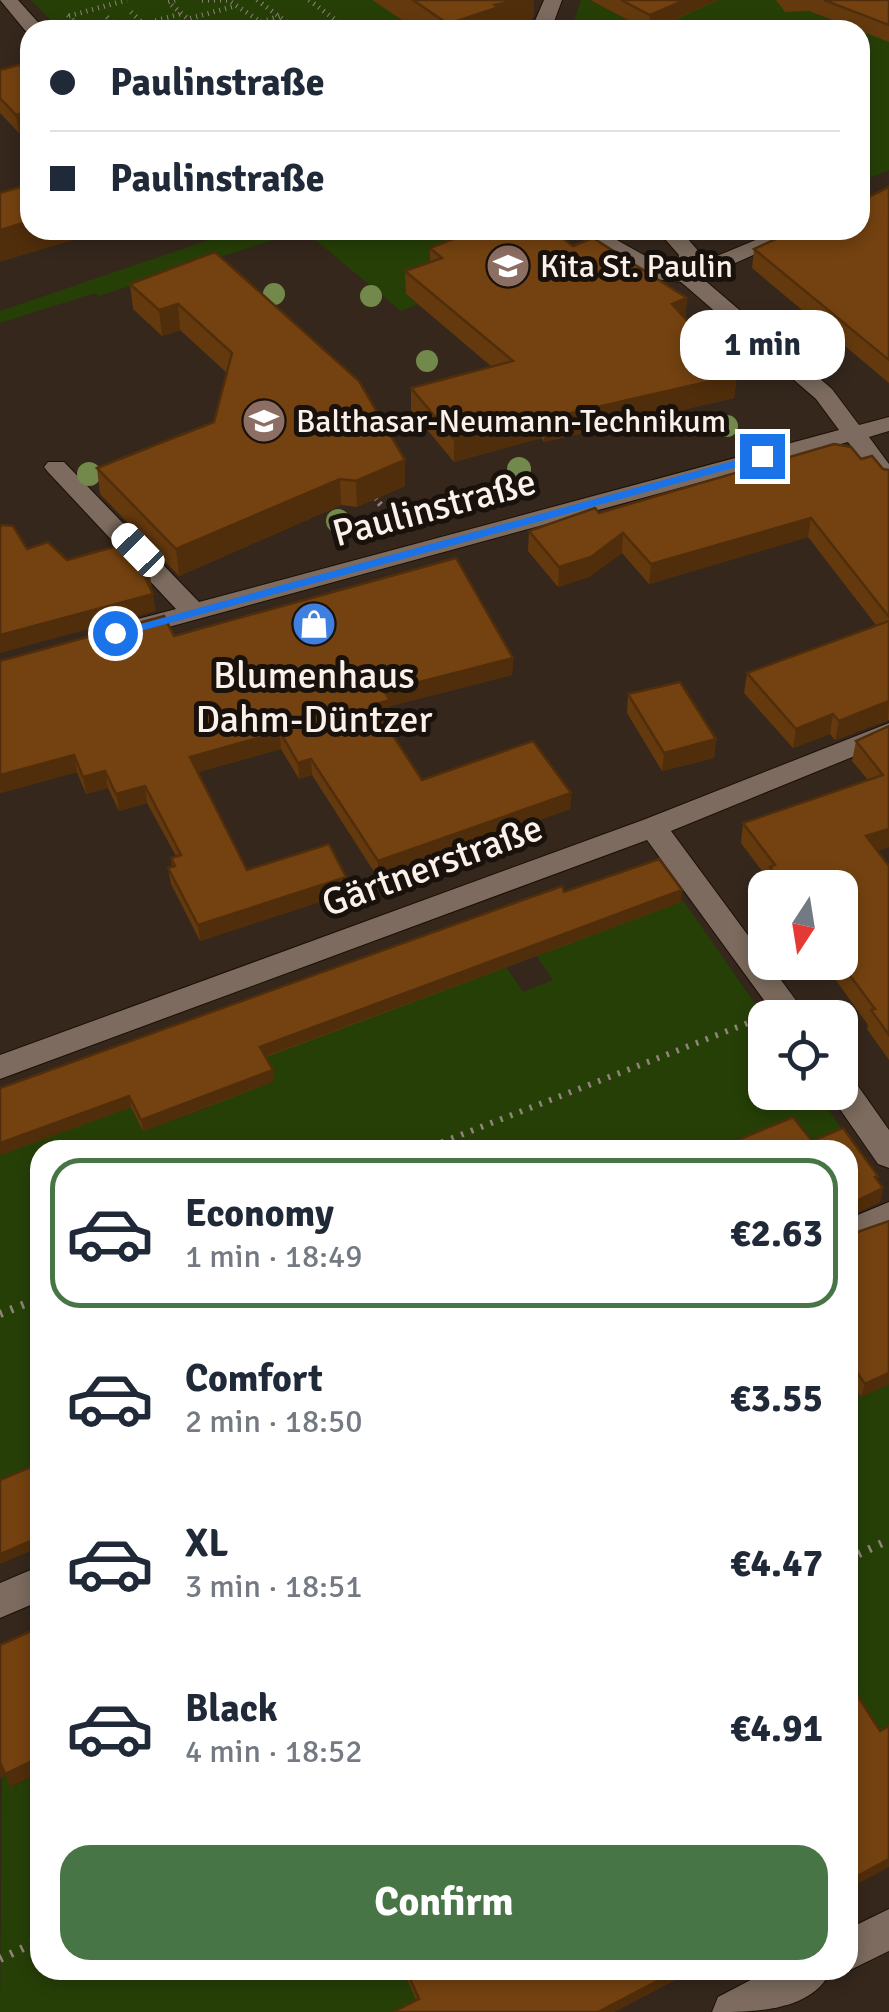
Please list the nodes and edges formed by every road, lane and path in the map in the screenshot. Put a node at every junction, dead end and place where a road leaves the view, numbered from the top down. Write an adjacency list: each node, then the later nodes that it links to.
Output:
1 (8, 0): 13 (street)
2 (126, 0): 10 (path)
3 (175, 0): 9 (path)
4 (202, 0): 7 (path)
5 (257, 0): 11 (path)
6 (309, 0): 20 (path)
7 (236, 6): 9 (path); 17 (path)
8 (131, 12): 15 (path)
9 (182, 14): 16 (path)
10 (69, 16)
11 (280, 16): 18 (path); 19 (path)
12 (107, 17): 14 (path)
13 (26, 20)
14 (110, 20)
15 (138, 20)
16 (166, 20)
17 (259, 20)
18 (268, 20)
19 (285, 20)
20 (336, 20)
21 (600, 240): 24 (street)
22 (677, 240): 24 (street)
23 (774, 240): 24 (street)
24 (687, 276): 26 (street)
25 (889, 424): 26 (street, Paulinstraße)
26 (854, 433): 28 (street); 31 (street, Paulinstraße)
27 (56, 467): 31 (street)
28 (889, 480)
29 (376, 498): 30 (path)
30 (402, 529)
31 (192, 611): 32 (street, Paulinstraße)
32 (96, 639)
33 (889, 732): 34 (street, Gärtnerstraße)
34 (653, 827): 35 (street); 37 (street, Gärtnerstraße)
35 (780, 1000)
36 (748, 1029): 39 (path)
37 (0, 1067)
38 (858, 1110): 40 (street)
39 (449, 1140)
40 (889, 1155)
41 (889, 1215): 42 (street)
42 (858, 1229)
43 (30, 1302): 44 (path)
44 (0, 1314)
45 (889, 1540): 46 (path)
46 (858, 1555)
47 (30, 1588): 48 (street)
48 (0, 1601)
49 (889, 1928): 51 (street)
50 (30, 1945): 52 (path)
51 (858, 1945)
52 (0, 1959)
53 (792, 1980): 54 (street)
54 (732, 2012)

